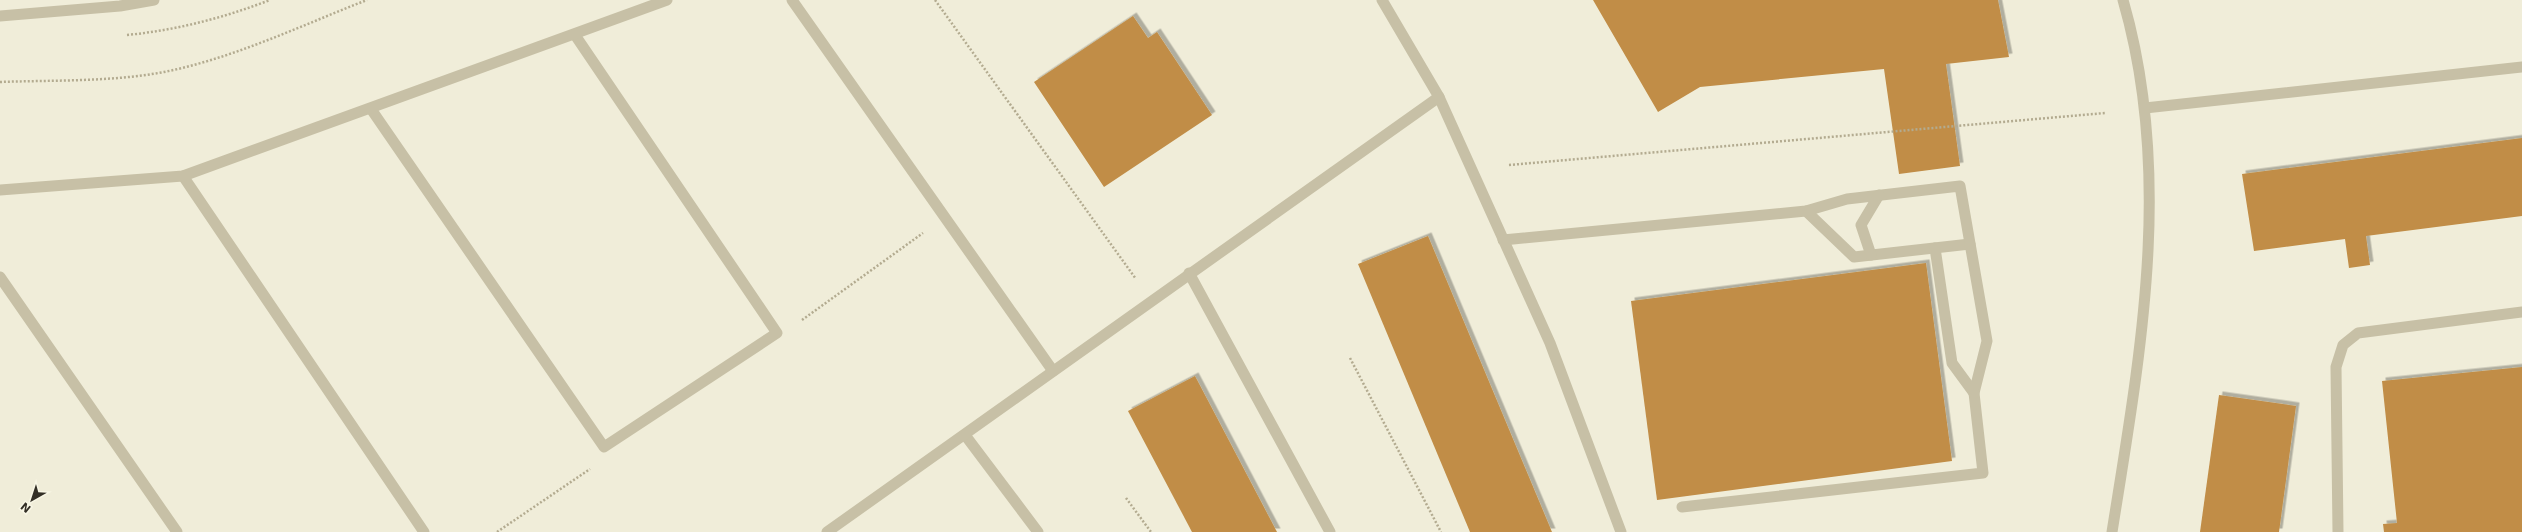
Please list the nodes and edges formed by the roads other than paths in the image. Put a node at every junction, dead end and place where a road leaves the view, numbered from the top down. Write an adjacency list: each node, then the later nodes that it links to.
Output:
1 (154, 0): 6 (street)
2 (667, 0): 7 (street)
3 (792, 0): 23 (street)
4 (1382, 0): 9 (street)
5 (2123, 0): 10 (street)
6 (0, 16)
7 (575, 35): 11 (street); 11 (street)
8 (2522, 67): 10 (street)
9 (1439, 97): 16 (street); 20 (street)
10 (2145, 108): 33 (street)
11 (371, 109): 12 (street)
12 (184, 176): 13 (street); 28 (street)
13 (0, 190)
14 (1879, 195): 15 (street); 17 (street); 19 (street)
15 (1806, 212): 16 (street); 19 (street)
16 (1503, 240): 32 (street)
17 (1970, 244): 18 (street); 24 (street)
18 (1935, 248): 19 (street); 24 (street)
19 (1871, 255)
20 (1189, 273): 23 (street); 31 (street)
21 (0, 277): 27 (street)
22 (2522, 312): 34 (street)
23 (1053, 371): 25 (street)
24 (1974, 393): 26 (street)
25 (965, 434): 29 (street); 30 (street)
26 (1682, 508)
27 (177, 532)
28 (424, 532)
29 (827, 532)
30 (1038, 532)
31 (1330, 532)
32 (1621, 532)
33 (2112, 532)
34 (2338, 532)

